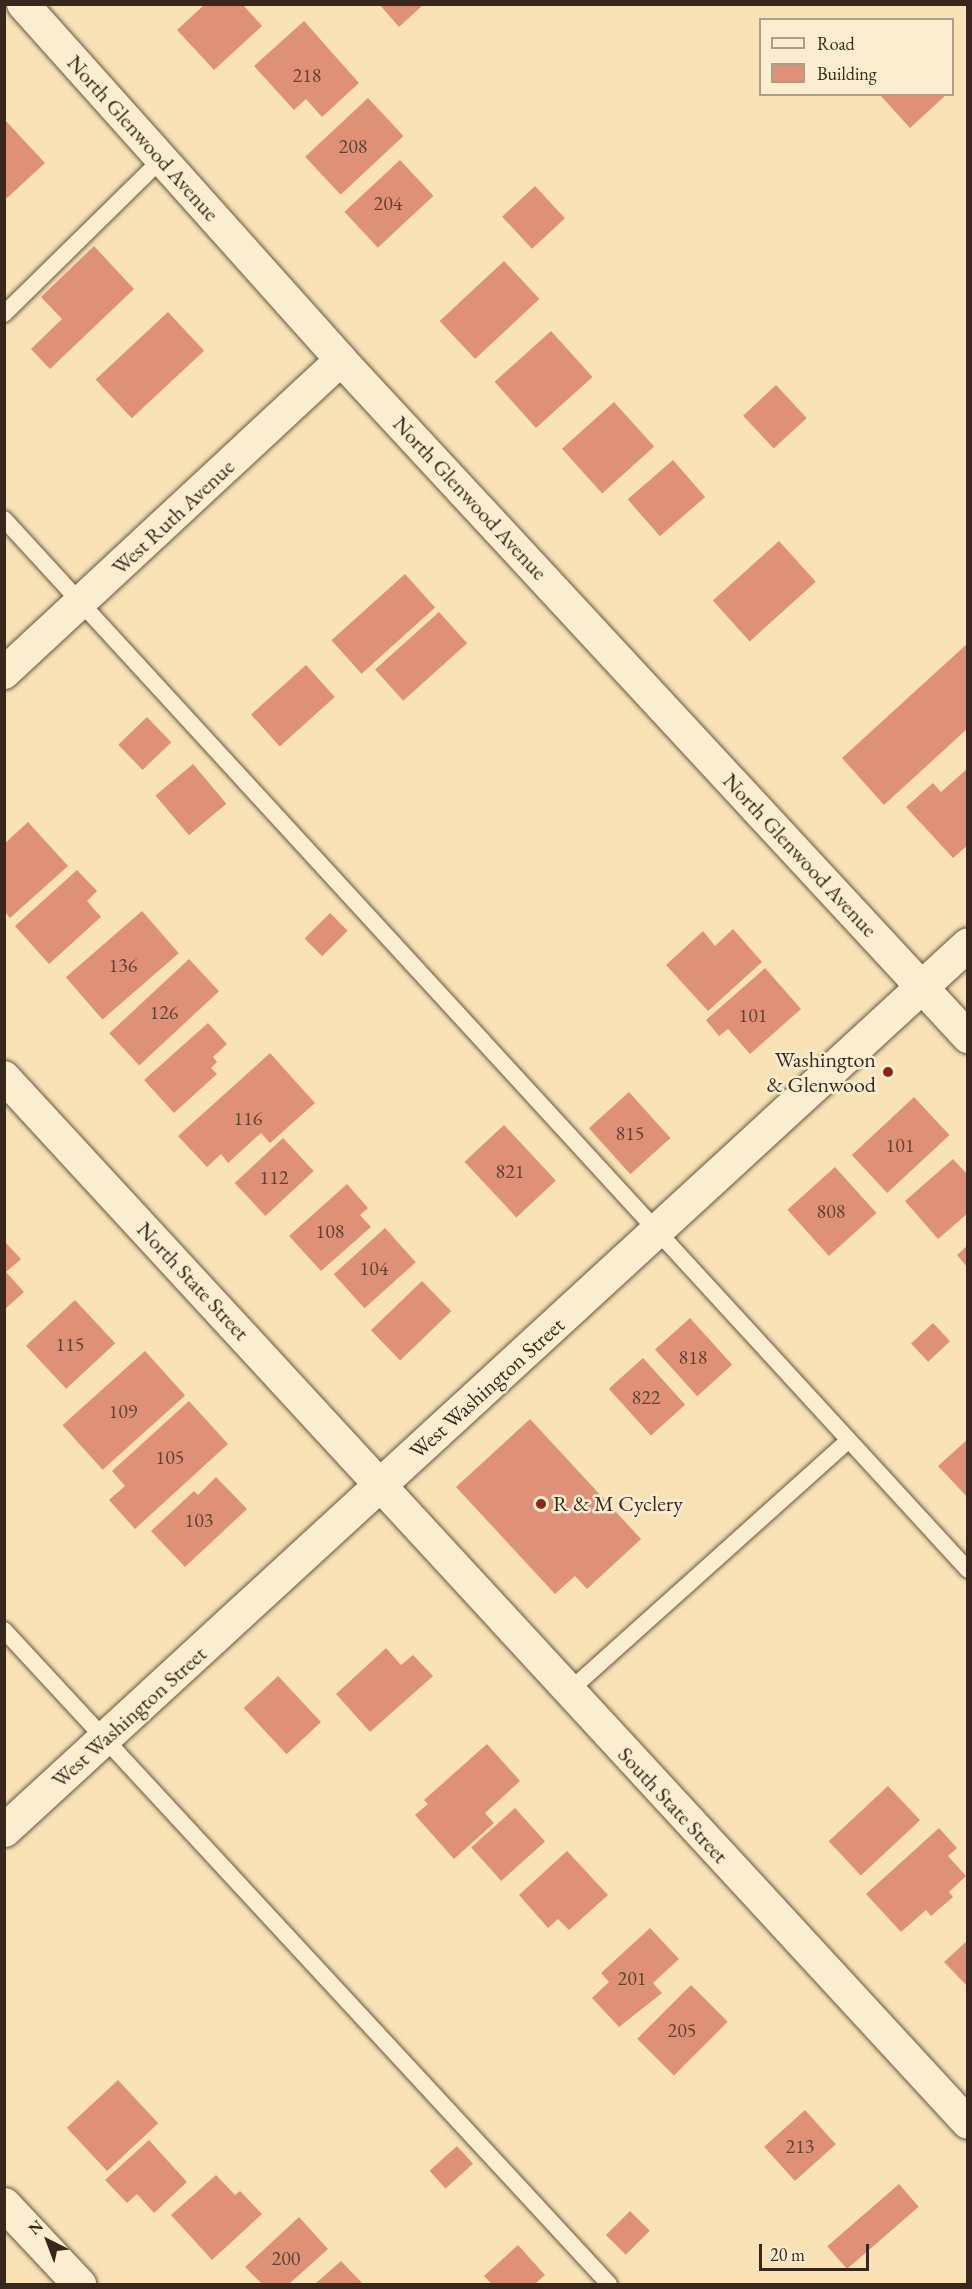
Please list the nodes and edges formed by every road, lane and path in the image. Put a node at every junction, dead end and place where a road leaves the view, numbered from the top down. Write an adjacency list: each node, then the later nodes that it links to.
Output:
1 (22, 4): 2 (street, North Glenwood Avenue)
2 (162, 159): 3 (lane); 4 (street, North Glenwood Avenue)
3 (4, 314)
4 (341, 360): 6 (street, West Ruth Avenue); 9 (street, North Glenwood Avenue)
5 (4, 519): 6 (lane)
6 (80, 604): 7 (street, West Ruth Avenue); 12 (lane)
7 (4, 673)
8 (968, 944): 9 (street, West Washington Street)
9 (922, 987): 10 (street, North Glenwood Avenue); 12 (street, West Washington Street)
10 (968, 1037)
11 (4, 1077): 14 (street, North State Street)
12 (657, 1233): 13 (lane); 14 (street, West Washington Street)
13 (849, 1440): 15 (lane); 17 (lane)
14 (381, 1486): 17 (street, South State Street); 18 (street, West Washington Street)
15 (968, 1570)
16 (4, 1630): 18 (lane)
17 (568, 1692): 20 (street, South State Street)
18 (105, 1739): 19 (street, West Washington Street); 23 (lane)
19 (4, 1830)
20 (968, 2123)
21 (4, 2204): 22 (street)
22 (79, 2284)
23 (609, 2284)

